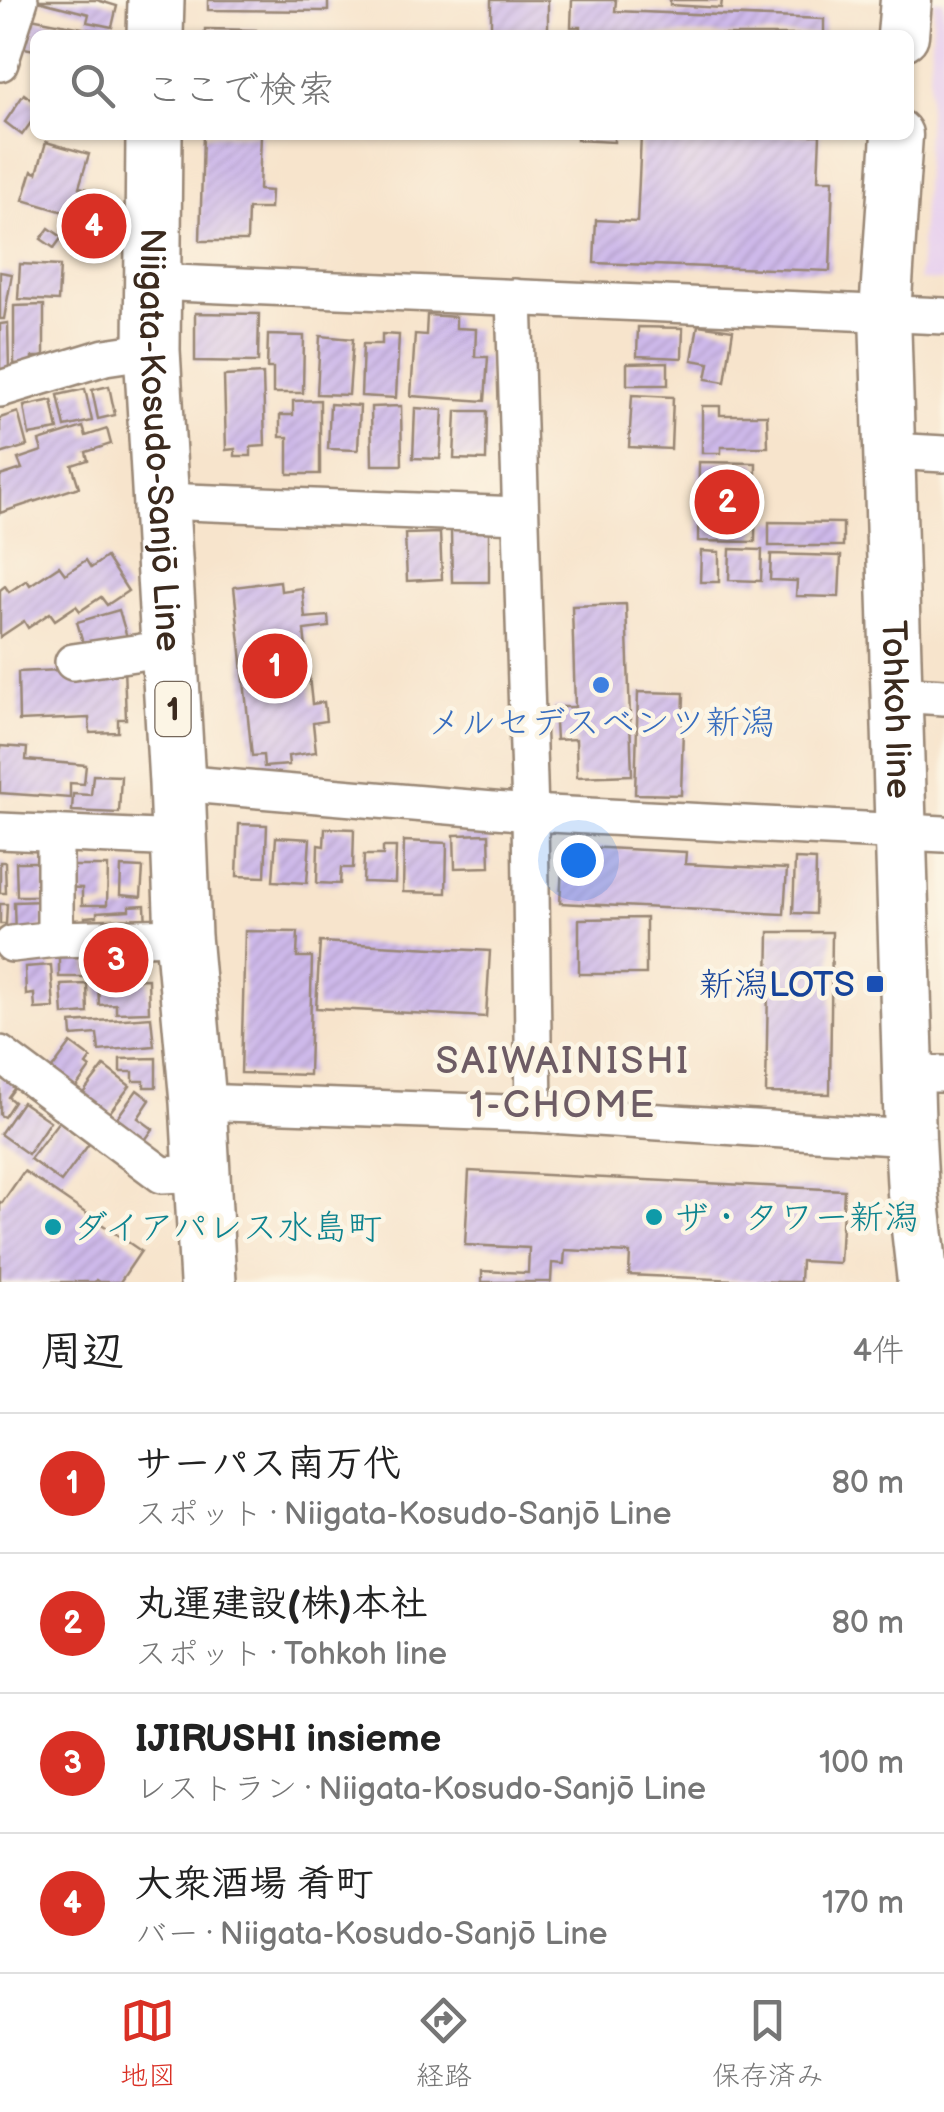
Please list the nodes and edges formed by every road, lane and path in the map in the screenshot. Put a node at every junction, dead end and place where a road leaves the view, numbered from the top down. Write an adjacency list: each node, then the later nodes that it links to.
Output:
1 (20, 0): 6 (street)
2 (156, 0): 4 (main road)
3 (906, 0): 5 (street)
4 (155, 30)
5 (904, 30)
6 (0, 63)
7 (154, 140): 9 (main road, Niigata-Kosudo-Sanjō Line / 1)
8 (897, 140): 11 (street, Tohkoh line)
9 (152, 282): 10 (street); 13 (main road, Niigata-Kosudo-Sanjō Line / 1)
10 (514, 297): 11 (street); 18 (street)
11 (885, 313): 12 (street); 15 (street, Tohkoh line)
12 (944, 316)
13 (152, 350): 14 (street); 17 (main road, Niigata-Kosudo-Sanjō Line / 1)
14 (0, 390)
15 (891, 451): 16 (street); 21 (street, Tohkoh line)
16 (944, 454)
17 (161, 501): 18 (street); 19 (main road, Niigata-Kosudo-Sanjō Line / 1)
18 (520, 515): 23 (street)
19 (169, 648): 20 (street); 22 (main road, Niigata-Kosudo-Sanjō Line / 1)
20 (73, 662)
21 (920, 696): 26 (street, Tohkoh line)
22 (177, 783): 23 (street); 27 (main road, Niigata-Kosudo-Sanjō Line / 1)
23 (530, 813): 26 (street); 34 (street)
24 (0, 831): 25 (street)
25 (55, 833): 27 (street); 29 (street)
26 (923, 833): 32 (street, Tohkoh line)
27 (179, 839): 28 (main road, Niigata-Kosudo-Sanjō Line / 1)
28 (183, 936): 29 (street); 33 (main road, Niigata-Kosudo-Sanjō Line / 1)
29 (56, 939): 30 (street)
30 (12, 944)
31 (0, 1054): 36 (street)
32 (926, 1074): 35 (street, Tohkoh line)
33 (198, 1102): 34 (street); 36 (main road, Niigata-Kosudo-Sanjō Line / 1)
34 (534, 1114): 35 (street)
35 (910, 1138): 37 (street, Tohkoh line)
36 (202, 1173): 38 (main road, Niigata-Kosudo-Sanjō Line / 1)
37 (928, 1193): 39 (street, Tohkoh line)
38 (208, 1282)
39 (923, 1282)

